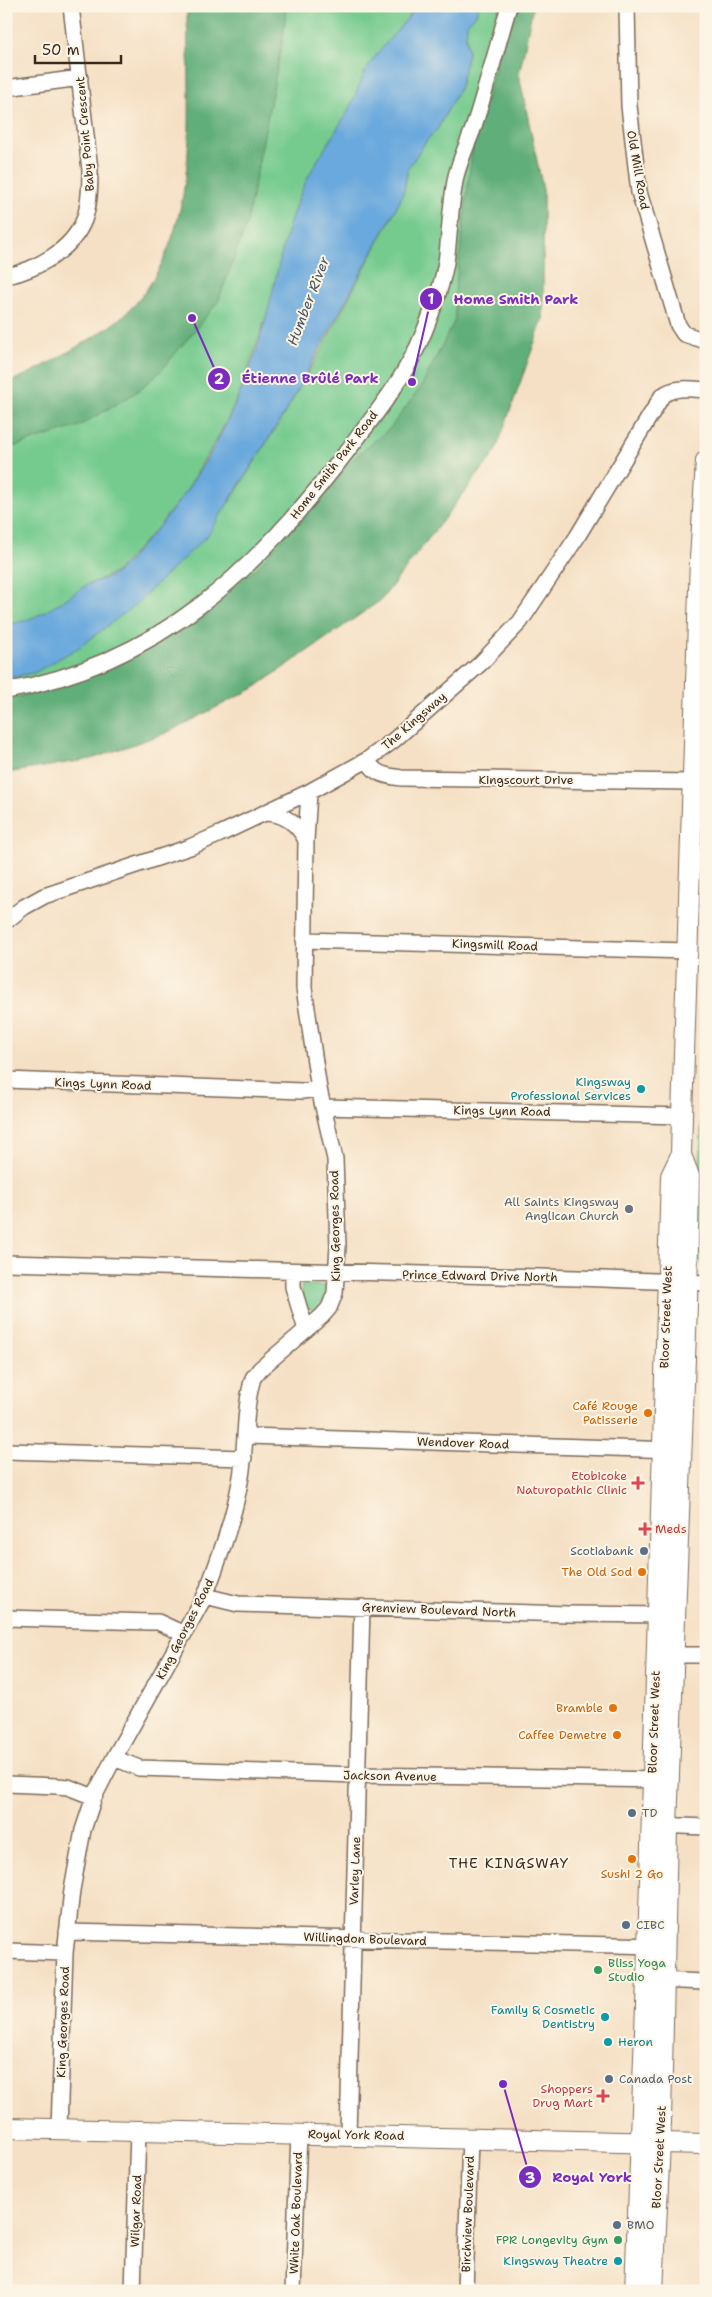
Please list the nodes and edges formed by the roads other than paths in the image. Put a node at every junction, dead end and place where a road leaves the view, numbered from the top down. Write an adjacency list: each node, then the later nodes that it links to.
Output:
1 (71, 6): 4 (street, Baby Point Crescent)
2 (509, 6): 10 (street, Home Smith Park Road)
3 (627, 6): 7 (street, Old Mill Road)
4 (80, 78): 5 (street); 6 (street, Baby Point Crescent)
5 (6, 88)
6 (6, 276)
7 (706, 341)
8 (706, 390): 11 (street, The Kingsway)
9 (706, 461): 12 (main road, Bloor Street West)
10 (6, 691)
11 (367, 760): 12 (street, Kingscourt Drive); 13 (street, The Kingsway)
12 (693, 782): 18 (main road, Bloor Street West)
13 (309, 792): 14 (street, The Kingsway); 15 (street, King Georges Road)
14 (266, 813): 15 (street); 16 (street, The Kingsway)
15 (306, 840): 17 (street, King Georges Road)
16 (6, 921)
17 (304, 940): 18 (street, Kingsmill Road); 20 (street, King Georges Road)
18 (687, 950): 22 (main road, Bloor Street West)
19 (6, 1080): 20 (street, Kings Lynn Road)
20 (319, 1089): 21 (street, King Georges Road)
21 (323, 1107): 22 (street, Kings Lynn Road); 25 (street, King Georges Road)
22 (682, 1116): 26 (main road, Bloor Street West)
23 (6, 1263): 24 (street, Prince Edward Drive North)
24 (293, 1271): 25 (street, Prince Edward Drive North); 27 (street)
25 (338, 1273): 26 (street, Prince Edward Drive North); 27 (street, King Georges Road)
26 (687, 1282): 29 (main road, Bloor Street West)
27 (306, 1330): 28 (street, King Georges Road)
28 (246, 1436): 29 (street, Wendover Road); 31 (street, King Georges Road)
29 (672, 1450): 34 (main road, Bloor Street West)
30 (6, 1451): 31 (street)
31 (244, 1458): 32 (street, King Georges Road)
32 (205, 1596): 33 (street, Grenview Boulevard North); 36 (street, King Georges Road)
33 (362, 1607): 34 (street, Grenview Boulevard North); 40 (street, Varley Lane)
34 (666, 1615): 37 (main road, Bloor Street West)
35 (6, 1618): 36 (street)
36 (184, 1634): 39 (street, King Georges Road)
37 (665, 1655): 38 (street); 41 (main road, Bloor Street West)
38 (706, 1655)
39 (114, 1758): 40 (street, Jackson Avenue); 43 (street, King Georges Road)
40 (358, 1775): 41 (street, Jackson Avenue); 47 (street, Varley Lane)
41 (660, 1780): 44 (main road, Bloor Street West)
42 (6, 1784): 43 (street)
43 (94, 1797): 46 (street, King Georges Road)
44 (659, 1825): 45 (street); 48 (main road, Bloor Street West)
45 (706, 1827)
46 (67, 1932): 47 (street, Willingdon Boulevard); 50 (street, King Georges Road)
47 (353, 1939): 48 (street, Willingdon Boulevard); 57 (street, Varley Lane)
48 (655, 1946): 51 (main road, Bloor Street West)
49 (6, 1951): 50 (street)
50 (65, 1953): 54 (street, King Georges Road)
51 (656, 1980): 52 (street); 59 (main road, Bloor Street West)
52 (706, 1982)
53 (6, 2128): 54 (main road, Royal York Road)
54 (59, 2129): 55 (main road, Royal York Road)
55 (138, 2131): 56 (main road, Royal York Road); 61 (street, Wilgar Road)
56 (299, 2134): 57 (main road, Royal York Road); 62 (street, White Oak Boulevard)
57 (348, 2135): 58 (main road, Royal York Road)
58 (470, 2138): 59 (main road, Royal York Road); 63 (street, Birchview Boulevard)
59 (651, 2141): 60 (main road, Royal York Road); 64 (main road, Bloor Street West); 65 (main road, Bloor Street West)
60 (706, 2144)
61 (133, 2291)
62 (293, 2291)
63 (465, 2291)
64 (635, 2291)
65 (653, 2291)

